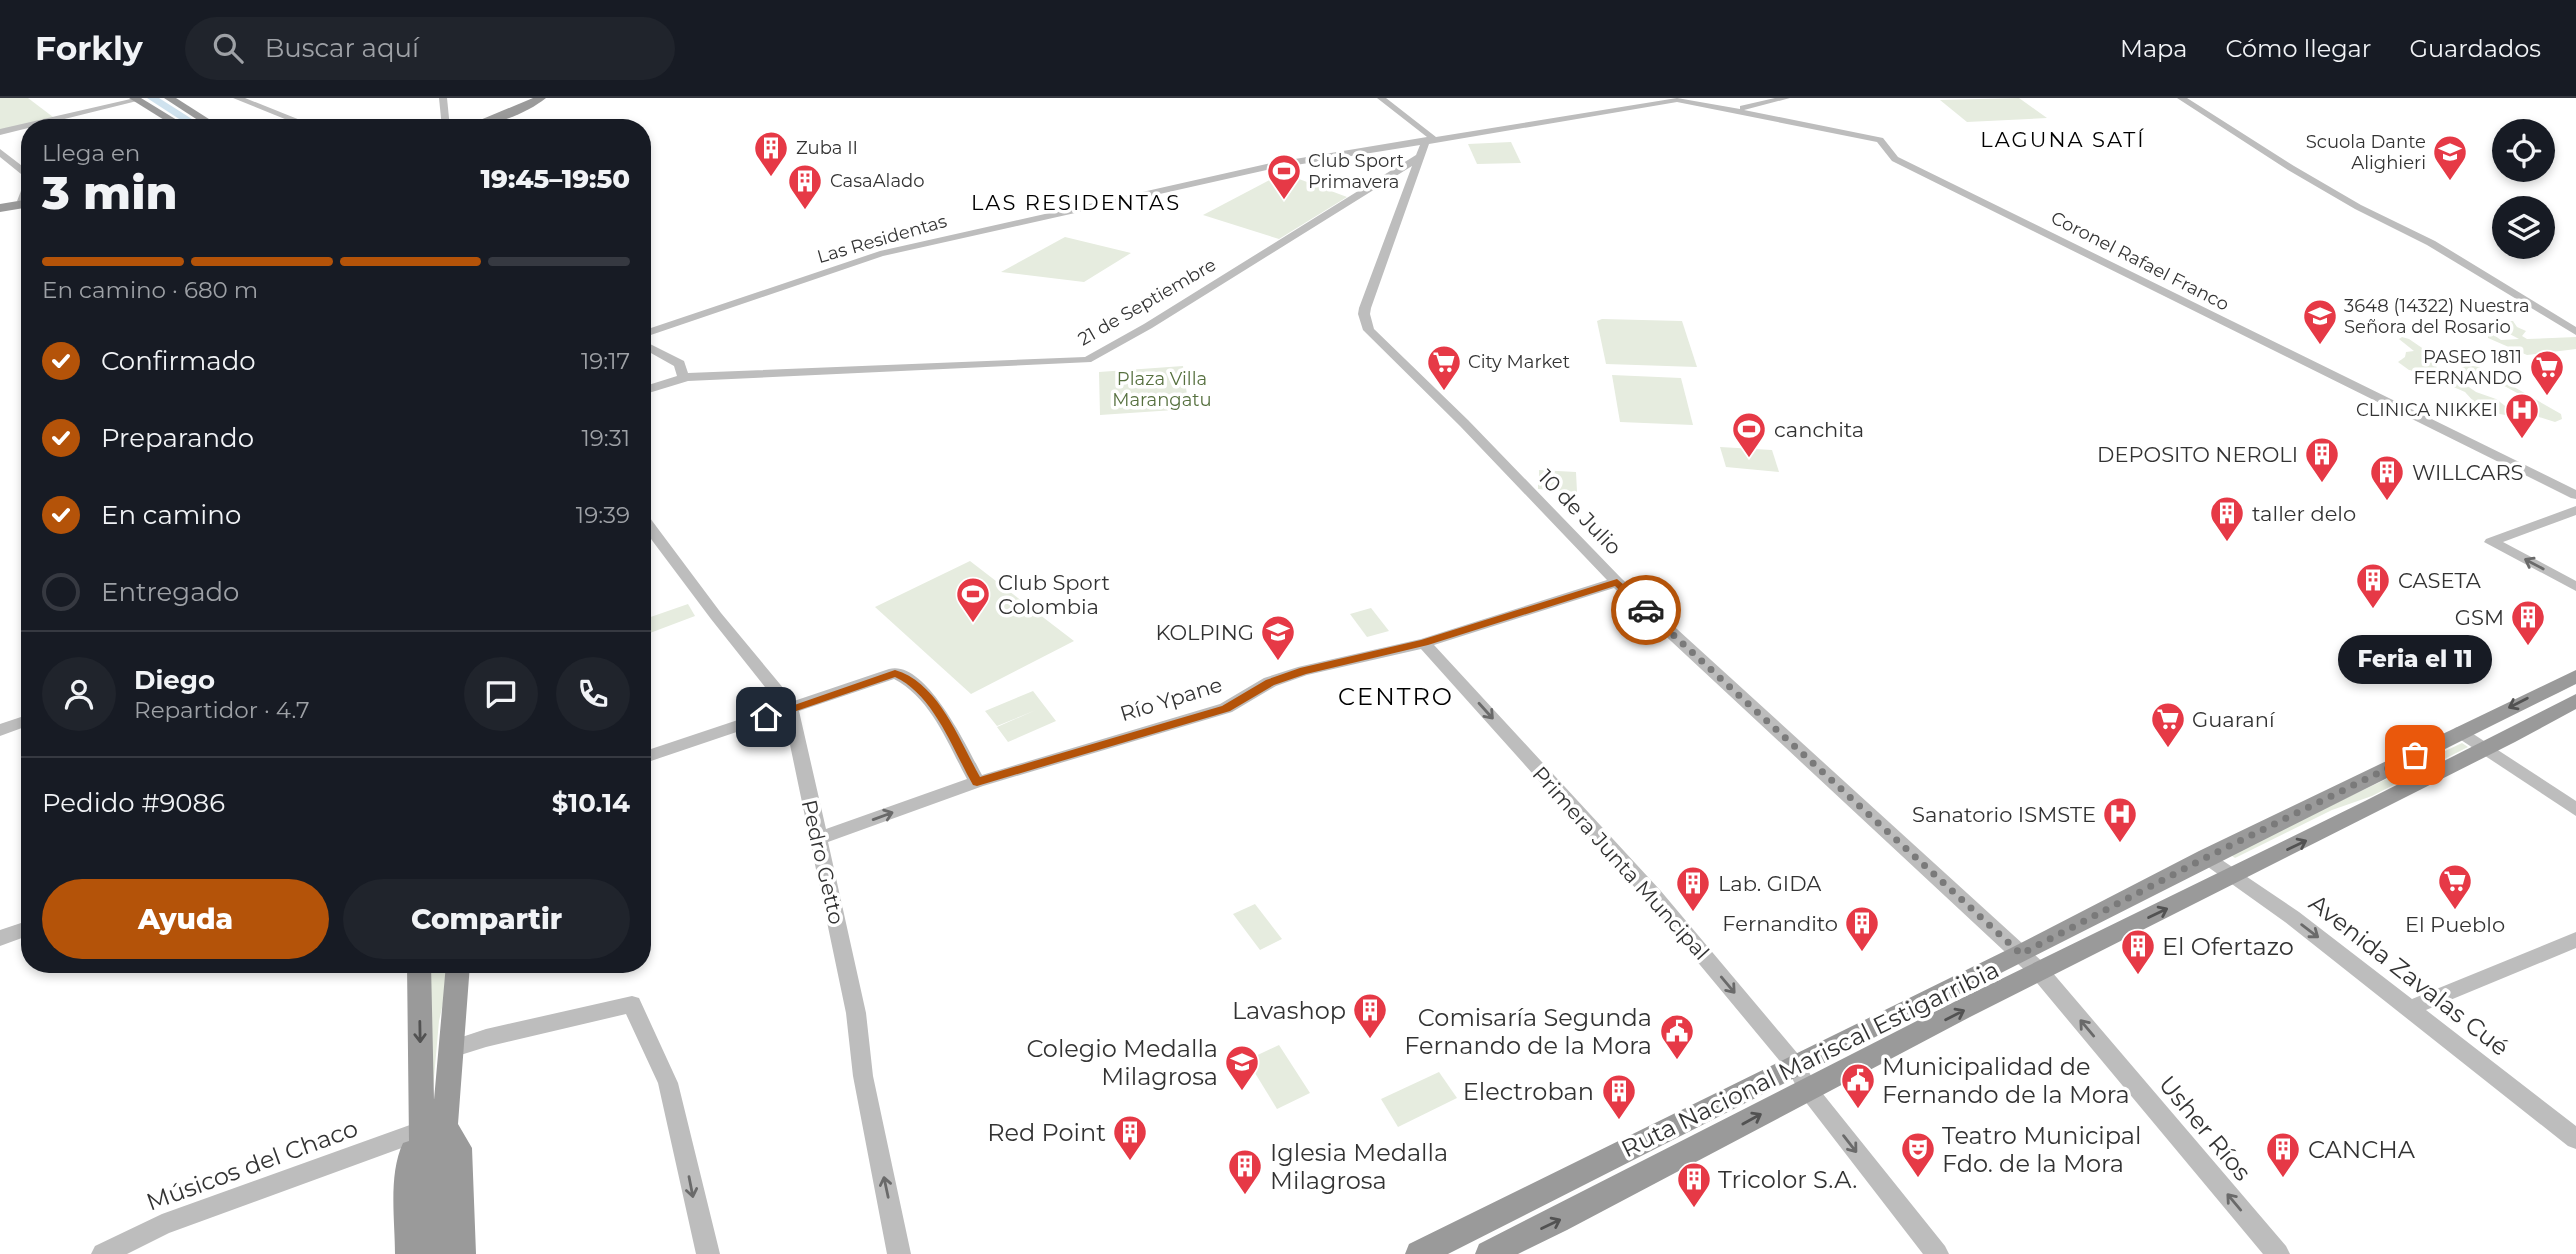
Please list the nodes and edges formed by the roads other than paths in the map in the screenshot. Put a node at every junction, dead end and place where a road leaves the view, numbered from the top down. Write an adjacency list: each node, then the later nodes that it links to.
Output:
1 (169, 98): 12 (highway)
2 (237, 98): 19 (street)
3 (443, 98): 20 (street)
4 (541, 98): 21 (highway)
5 (552, 98): 22 (highway)
6 (1381, 98): 25 (street)
7 (1660, 98): 10 (street); 13 (street, Las Residentas)
8 (1786, 98): 14 (street)
9 (2181, 98): 32 (street)
10 (1677, 100): 13 (street, Las Residentas); 14 (street, Coronel Rafael Franco)
11 (139, 101): 15 (street); 16 (highway)
12 (182, 105): 17 (highway); 18 (highway)
13 (1633, 107): 25 (street, Las Residentas)
14 (1737, 109): 36 (street, Coronel Rafael Franco)
15 (58, 119)
16 (169, 119)
17 (204, 119)
18 (214, 119)
19 (292, 119)
20 (445, 119)
21 (492, 119)
22 (503, 119)
23 (21, 127): 24 (street)
24 (0, 132)
25 (1430, 139): 27 (street, 10 de Julio); 31 (street, Las Residentas)
26 (0, 152): 28 (street)
27 (1421, 156): 34 (street, 21 de Septiembre); 39 (street, 10 de Julio)
28 (21, 170)
29 (21, 205): 30 (highway)
30 (0, 206)
31 (651, 332)
32 (2576, 332)
33 (651, 348): 34 (street)
34 (676, 382): 35 (street, 21 de Septiembre)
35 (651, 389)
36 (2576, 495)
37 (2576, 510): 40 (street, one-way to 37)
38 (651, 529): 44 (street, Pedro Getto)
39 (1617, 582): 41 (street, Río Ypane); 58 (street, 10 de Julio)
40 (2576, 587)
41 (1424, 643): 50 (street, Río Ypane); 63 (street, Primera Junta Muncipal, one-way to 63)
42 (2576, 676): 47 (highway, Ruta Nacional Mariscal Estigarribia, one-way to 47)
43 (2576, 701): 48 (highway, Ruta Nacional Mariscal Estigarribia)
44 (791, 709): 49 (street); 50 (street); 52 (street, Pedro Getto)
45 (21, 722): 46 (street)
46 (0, 730)
47 (2461, 732): 48 (street); 53 (highway, Ruta Nacional Mariscal Estigarribia)
48 (2488, 749): 51 (street); 54 (highway, Ruta Nacional Mariscal Estigarribia, one-way to 48)
49 (651, 755)
50 (977, 782): 52 (street, Río Ypane, one-way to 50)
51 (2576, 810)
52 (818, 839): 73 (street, Pedro Getto, one-way to 52)
53 (2207, 857): 54 (street, Avenida Zavalas Cué); 58 (highway, Ruta Nacional Mariscal Estigarribia)
54 (2236, 875): 58 (highway, Ruta Nacional Mariscal Estigarribia, one-way to 54); 61 (street, Avenida Zavalas Cué, one-way to 61)
55 (21, 930): 56 (street)
56 (0, 938)
57 (2576, 940): 61 (street)
58 (2030, 963): 63 (highway, Ruta Nacional Mariscal Estigarribia); 64 (highway, Ruta Nacional Mariscal Estigarribia, one-way to 58); 77 (street, Usher Ríos, one-way to 58)
59 (420, 973): 65 (highway, one-way to 65)
60 (457, 973): 62 (highway)
61 (2411, 1008): 66 (street, Avenida Zavalas Cué)
62 (451, 1049): 65 (highway); 72 (street, one-way to 72)
63 (1796, 1066): 64 (street, Primera Junta Muncipal); 74 (highway, Ruta Nacional Mariscal Estigarribia)
64 (1808, 1090): 75 (highway, Ruta Nacional Mariscal Estigarribia, one-way to 64); 76 (street, Primera Junta Muncipal, one-way to 76)
65 (429, 1131): 67 (street, Músicos del Chaco); 68 (highway); 69 (highway); 70 (highway); 71 (highway)
66 (2576, 1139)
67 (103, 1254)
68 (409, 1254)
69 (424, 1254)
70 (443, 1254)
71 (462, 1254)
72 (708, 1254)
73 (899, 1254)
74 (1419, 1254)
75 (1489, 1254)
76 (1937, 1254)
77 (2278, 1254)

